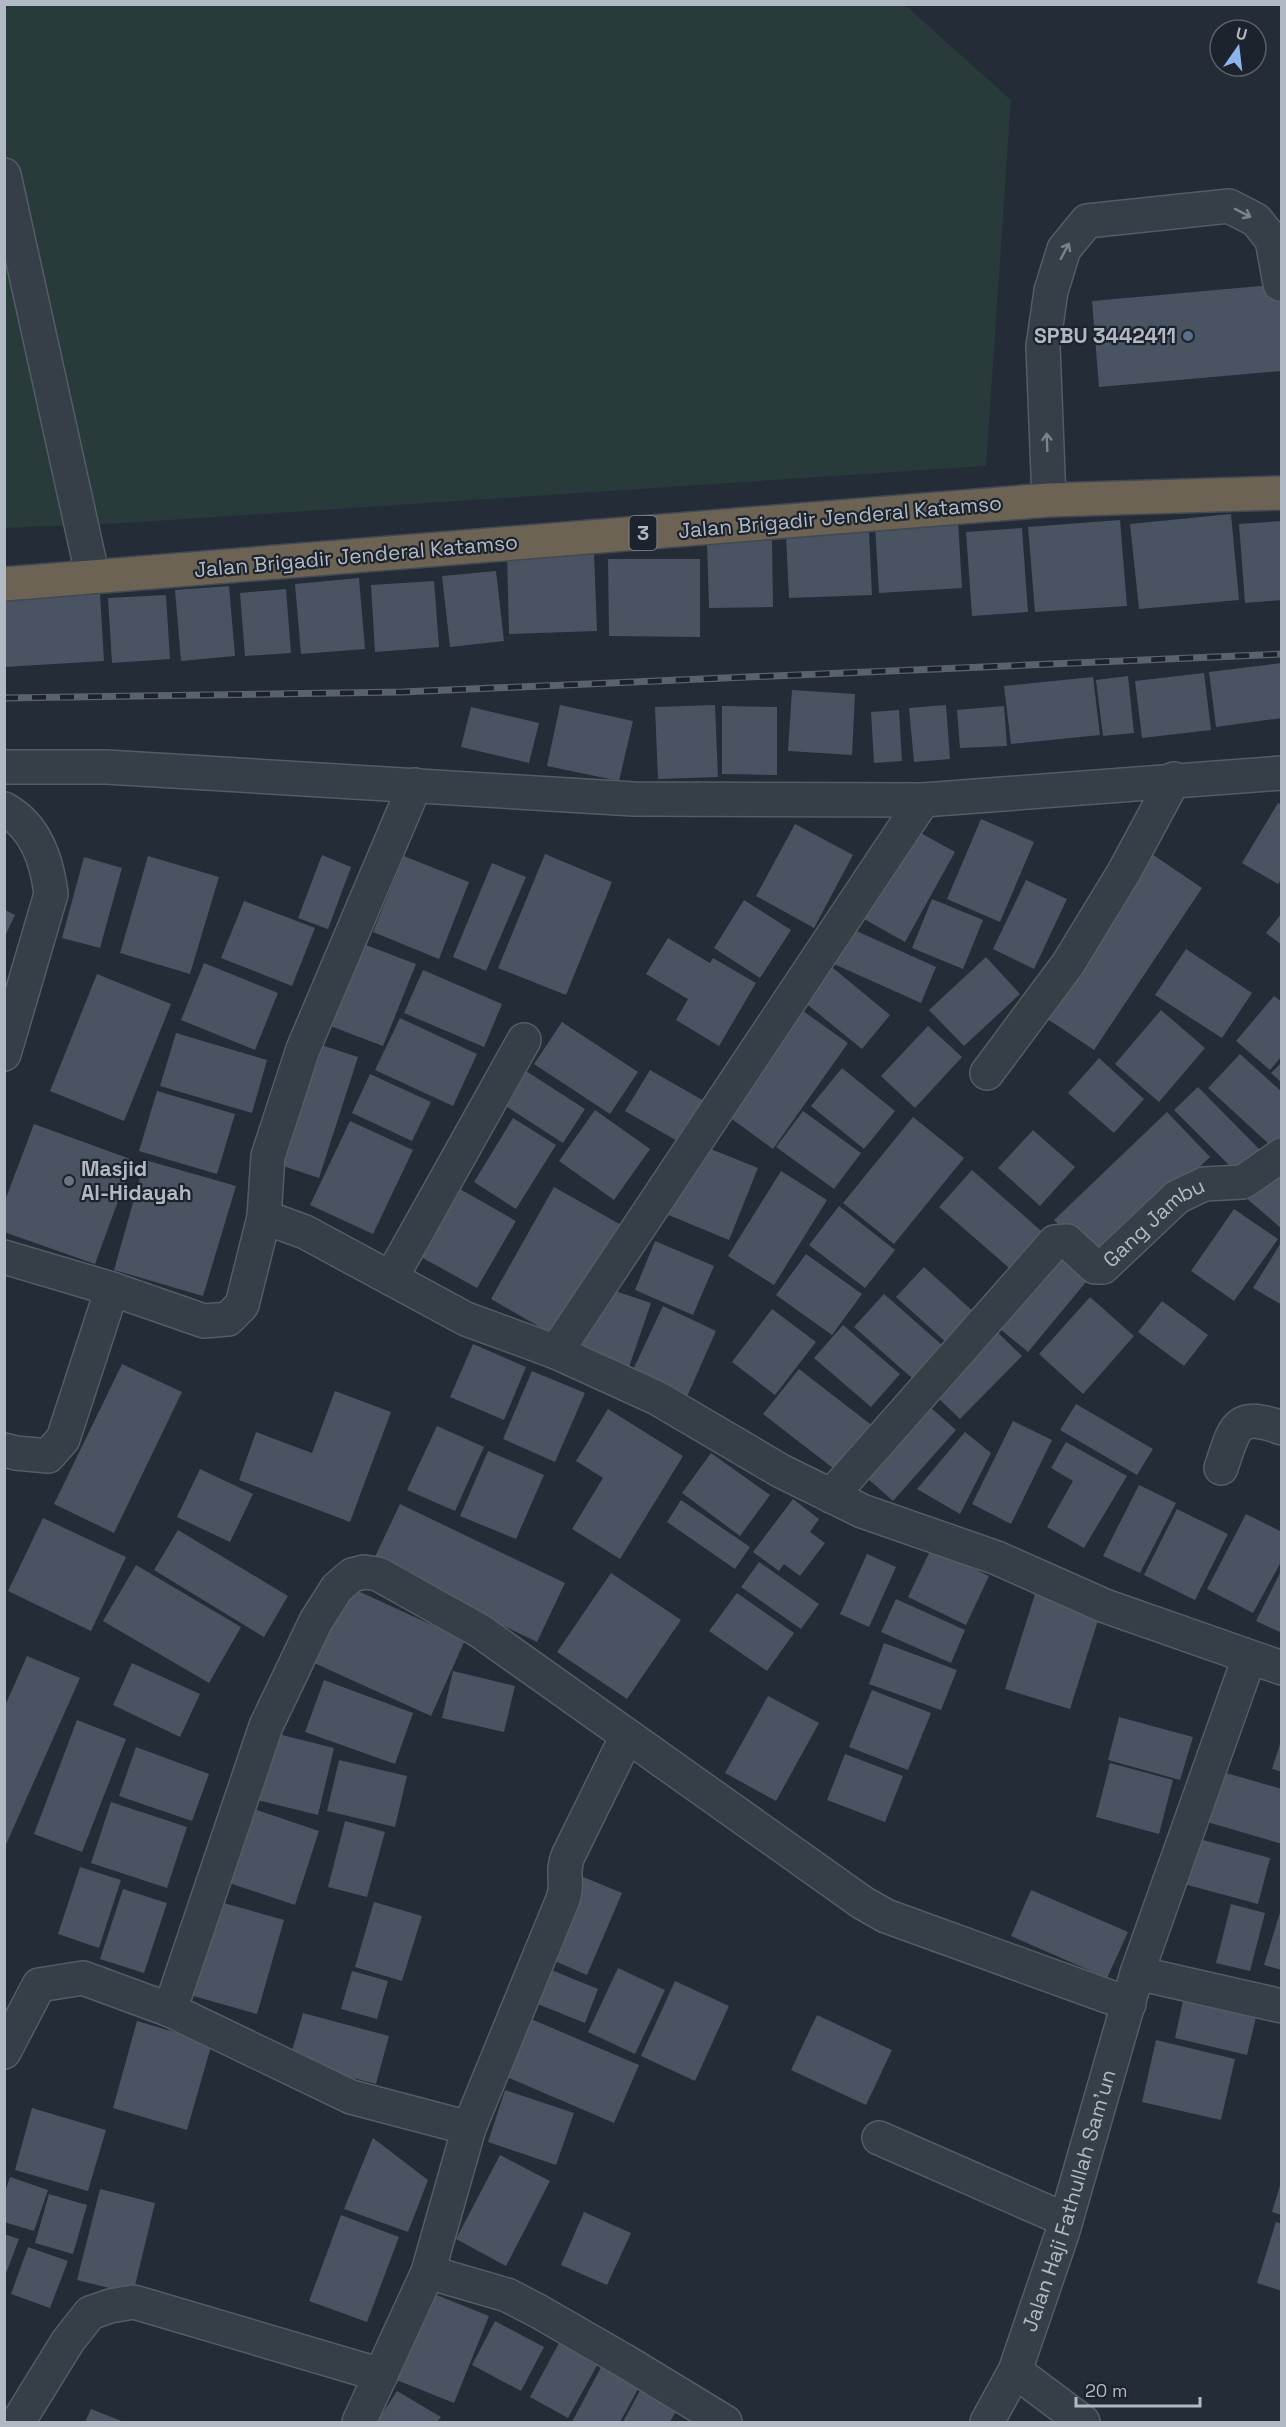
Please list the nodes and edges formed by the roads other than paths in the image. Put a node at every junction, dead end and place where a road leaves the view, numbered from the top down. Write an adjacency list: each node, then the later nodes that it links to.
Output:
1 (4, 176): 5 (street)
2 (1280, 284): 4 (street, one-way to 2)
3 (1281, 493): 4 (highway, Jalan Brigadir Jenderal Katamso / 3)
4 (1049, 500): 5 (highway, Jalan Brigadir Jenderal Katamso / 3)
5 (93, 578): 6 (highway, Jalan Brigadir Jenderal Katamso / 3)
6 (4, 584)
7 (4, 767): 10 (street)
8 (1281, 773): 9 (street)
9 (1174, 779): 11 (street); 15 (street)
10 (416, 785): 11 (street); 17 (street)
11 (923, 800): 21 (street)
12 (4, 809): 14 (street)
13 (524, 1040): 19 (street)
14 (4, 1054)
15 (987, 1073)
16 (1281, 1155): 25 (street, Gang Jambu)
17 (264, 1217): 19 (street); 20 (street)
18 (4, 1257): 20 (street)
19 (391, 1278): 21 (street)
20 (112, 1289): 23 (street)
21 (556, 1352): 25 (street)
22 (1281, 1428): 24 (street)
23 (4, 1449)
24 (1221, 1468)
25 (831, 1496): 26 (street)
26 (1250, 1658): 27 (street); 29 (street, Jalan Haji Fathullah Sam'un)
27 (1281, 1668)
28 (627, 1736): 30 (street); 32 (street); 34 (street)
29 (1137, 1973): 30 (street, Jalan Haji Fathullah Sam'un); 31 (street)
30 (1129, 2004): 36 (street, Jalan Haji Fathullah Sam'un)
31 (1281, 2006)
32 (170, 2010): 33 (street); 34 (street)
33 (4, 2052)
34 (469, 2128): 37 (street)
35 (879, 2138): 36 (street)
36 (1066, 2220): 38 (street, Jalan Haji Fathullah Sam'un)
37 (428, 2272): 39 (street); 42 (street)
38 (1015, 2371): 43 (street, Jalan Haji Fathullah Sam'un); 44 (street)
39 (381, 2375): 40 (street); 41 (street)
40 (18, 2422)
41 (358, 2422)
42 (725, 2422)
43 (987, 2422)
44 (1083, 2422)

